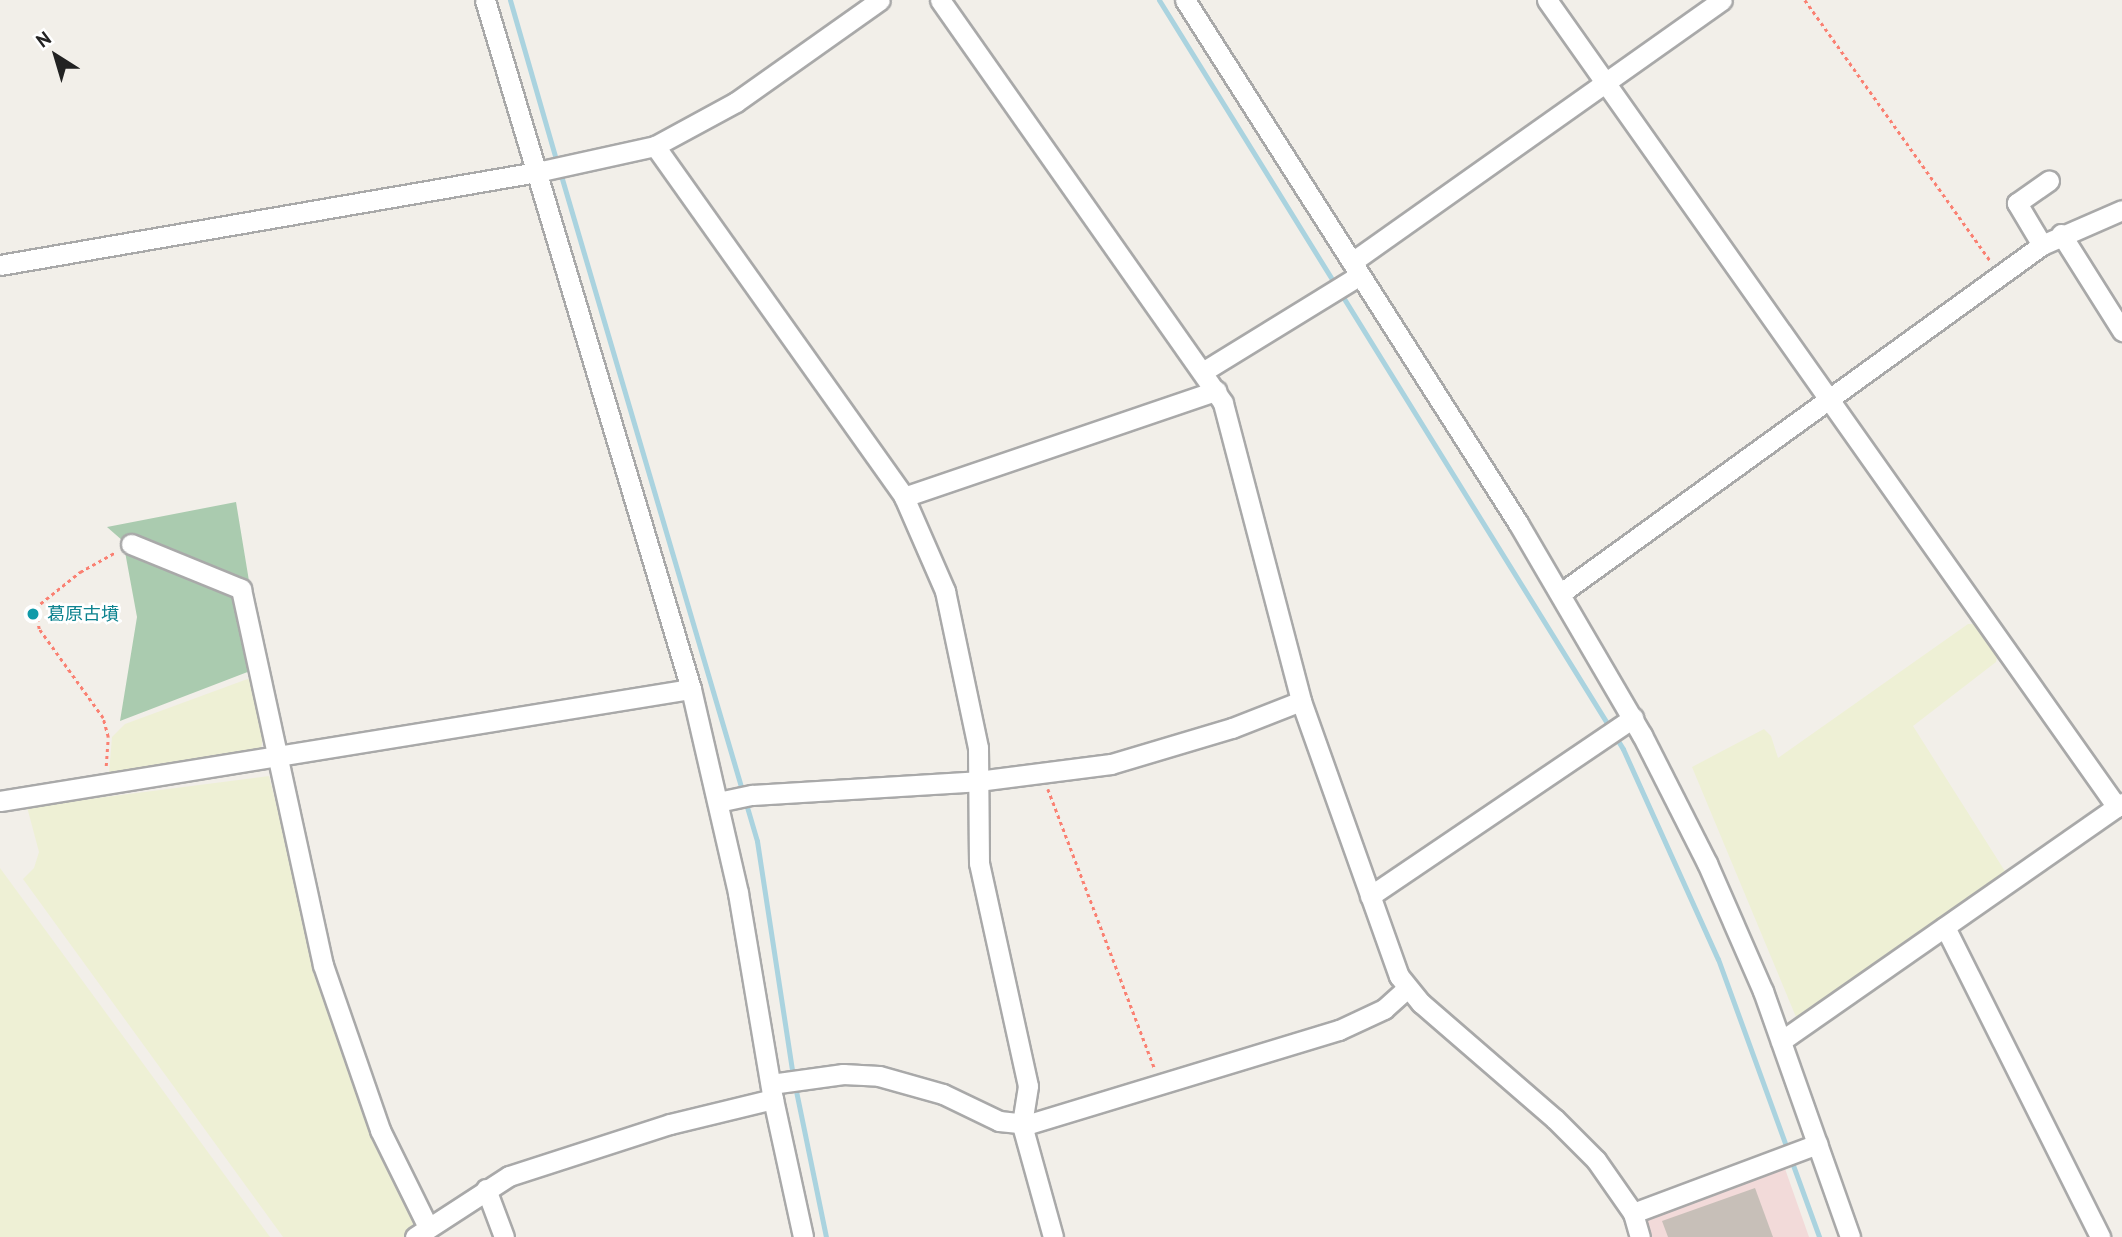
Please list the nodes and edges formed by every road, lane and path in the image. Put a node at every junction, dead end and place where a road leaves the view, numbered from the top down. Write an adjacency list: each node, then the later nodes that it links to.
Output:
1 (485, 0): 10 (street)
2 (880, 0): 9 (street)
3 (940, 0): 19 (street)
4 (1185, 0): 16 (street)
5 (1547, 0): 8 (street)
6 (1722, 0): 8 (street)
7 (1805, 0): 17 (path)
8 (1607, 84): 16 (street); 21 (street)
9 (655, 146): 10 (street); 22 (street)
10 (540, 171): 15 (street); 25 (street)
11 (2049, 181): 14 (street)
12 (2122, 210): 13 (street)
13 (2061, 234): 14 (street); 18 (street)
14 (2042, 245): 17 (street)
15 (0, 265)
16 (1356, 269): 19 (street); 24 (street)
17 (2000, 275): 21 (street)
18 (2122, 331)
19 (1204, 371): 20 (street)
20 (1216, 391): 22 (street); 26 (street)
21 (1829, 400): 24 (street); 34 (street)
22 (904, 497): 30 (street)
23 (131, 544): 28 (street); 31 (path)
24 (1561, 593): 27 (street)
25 (691, 689): 28 (street); 33 (street)
26 (1301, 701): 29 (street); 35 (street)
27 (1617, 728): 35 (street); 38 (street)
28 (278, 755): 31 (street); 45 (street)
29 (1041, 773): 30 (street); 39 (path)
30 (978, 781): 33 (street); 41 (street)
31 (105, 784): 32 (street)
32 (0, 801)
33 (723, 801): 40 (street)
34 (2119, 805): 36 (street)
35 (1370, 896): 37 (street)
36 (1945, 927): 38 (street); 51 (street)
37 (1407, 988): 39 (street); 44 (street)
38 (1781, 1041): 42 (street)
39 (1161, 1085): 41 (street)
40 (776, 1088): 41 (street); 43 (street); 47 (street)
41 (1022, 1125): 48 (street)
42 (1818, 1144): 44 (street); 50 (street)
43 (486, 1189): 45 (street); 46 (street)
44 (1633, 1213): 49 (street)
45 (422, 1232)
46 (504, 1237)
47 (803, 1237)
48 (1053, 1237)
49 (1640, 1237)
50 (1850, 1237)
51 (2100, 1237)

